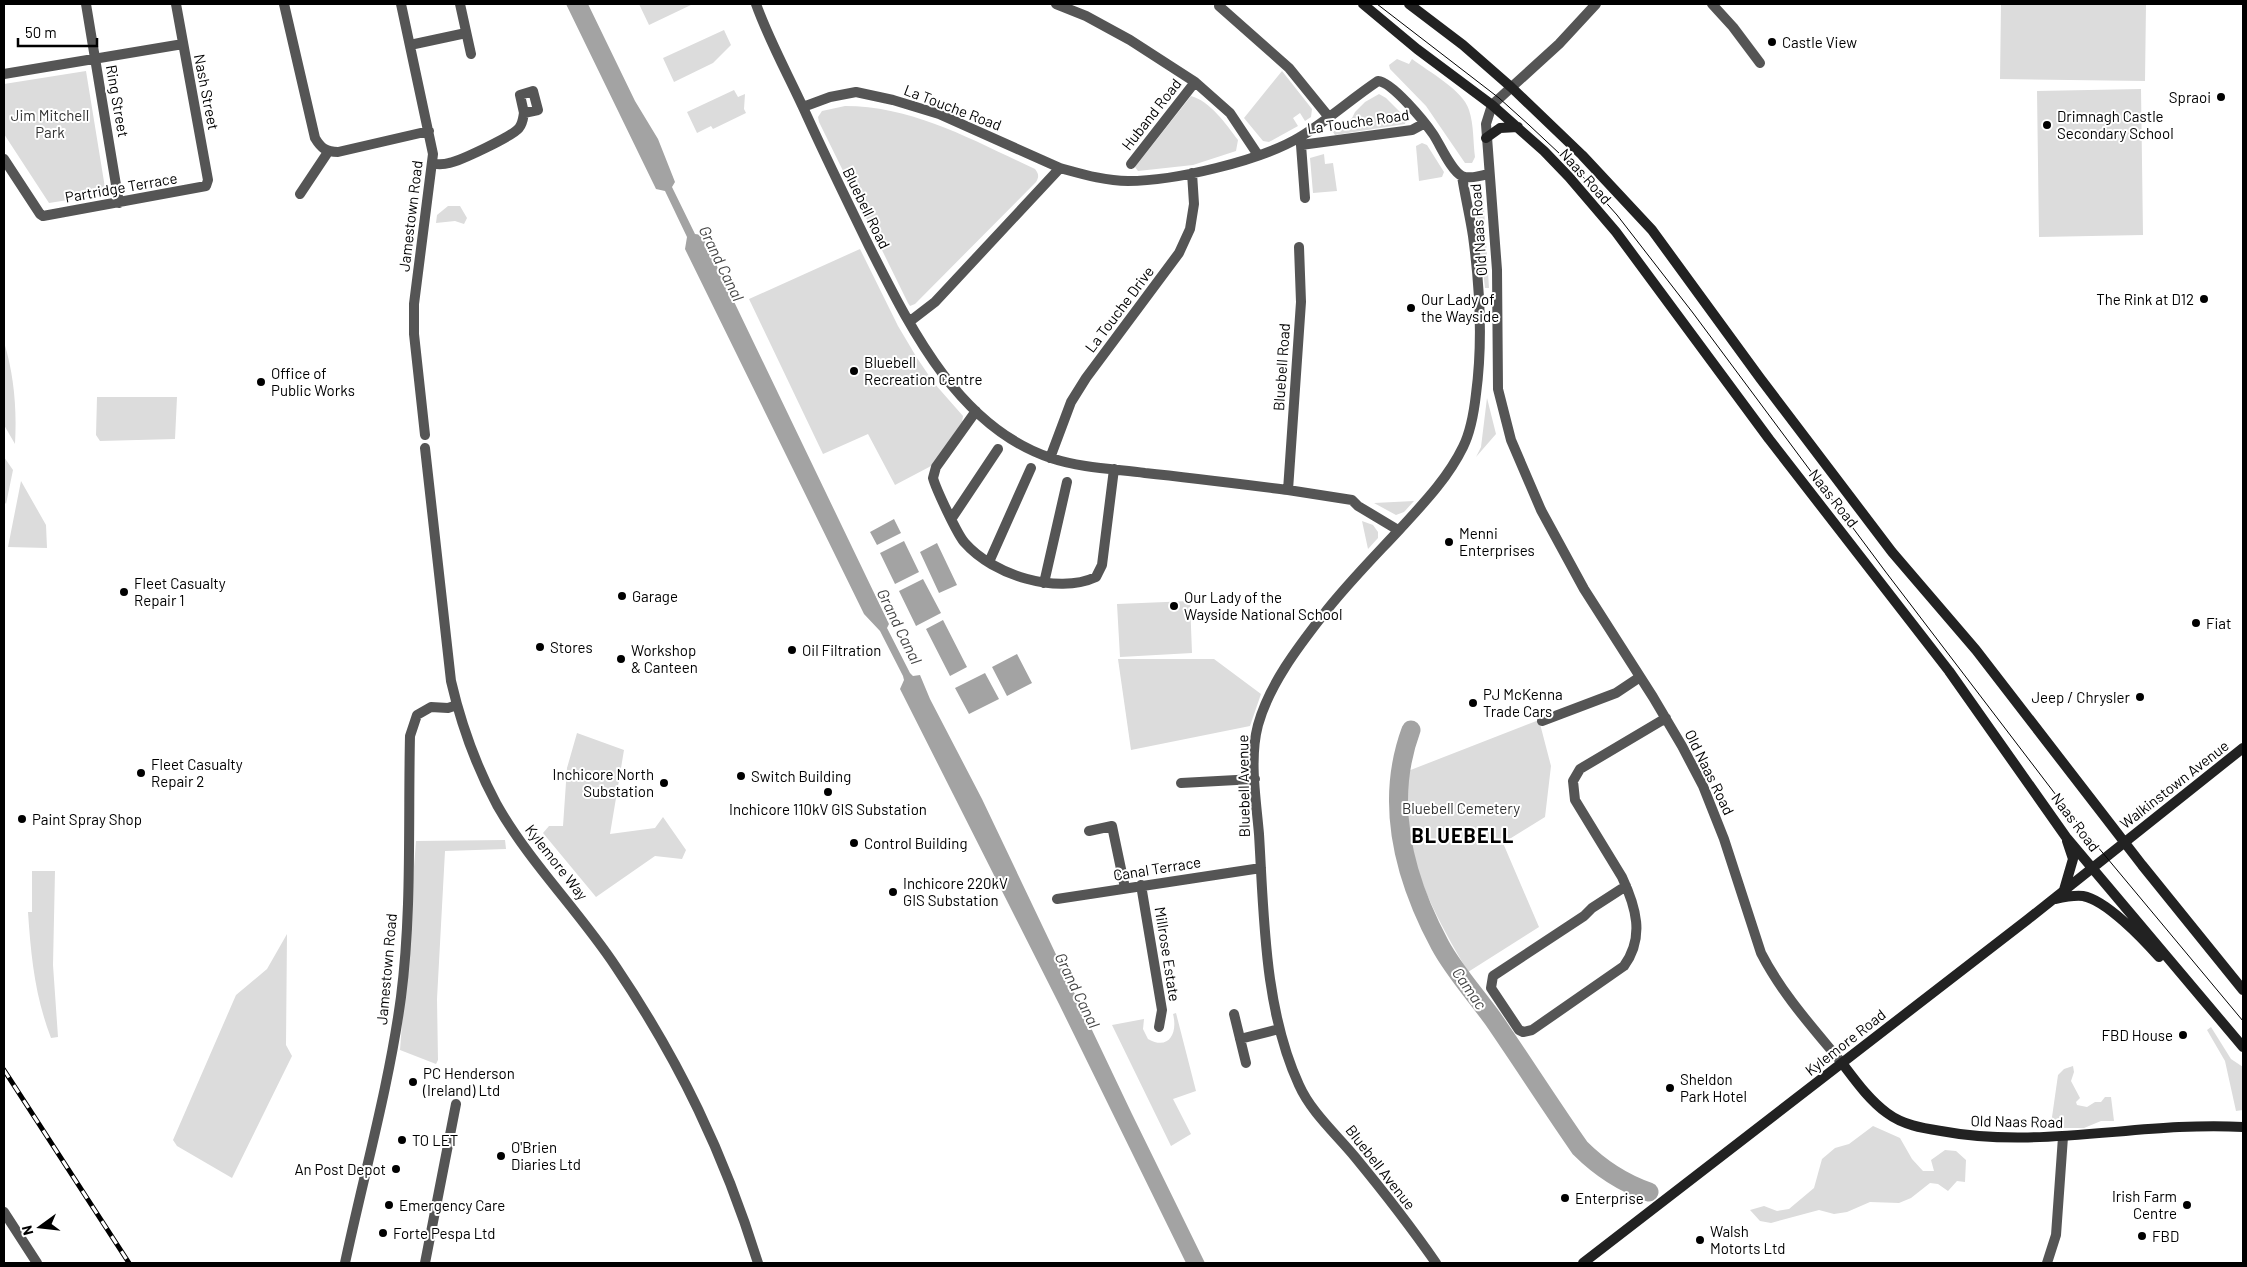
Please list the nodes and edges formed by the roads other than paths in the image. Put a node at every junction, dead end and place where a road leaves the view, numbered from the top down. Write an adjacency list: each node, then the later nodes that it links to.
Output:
1 (86, 4): 17 (street, Ring Street)
2 (176, 4): 14 (street, Nash Street)
3 (284, 4): 32 (street)
4 (401, 4): 15 (street, Jamestown Road)
5 (460, 4): 13 (street)
6 (756, 4): 24 (street, Bluebell Road)
7 (1056, 4): 20 (street, Huband Road)
8 (1363, 4): 23 (main road, Naas Road)
9 (1409, 4): 22 (main road, Naas Road)
10 (1596, 4): 22 (street)
11 (1712, 4): 18 (street)
12 (1219, 6): 26 (street)
13 (466, 33): 15 (street); 16 (street)
14 (182, 44): 17 (street); 41 (street, Nash Street)
15 (410, 45): 29 (street, Jamestown Road)
16 (471, 54)
17 (95, 59): 19 (street); 44 (street, Ring Street)
18 (1760, 63)
19 (4, 74)
20 (1195, 82): 33 (street, Huband Road); 36 (street, Huband Road)
21 (1384, 82): 26 (street, La Touche Road); 27 (street, Bluebell Avenue)
22 (1511, 86): 23 (street); 71 (main road, Naas Road)
23 (1492, 105): 28 (main road, Naas Road); 30 (street, Old Naas Road)
24 (803, 107): 37 (street, La Touche Road); 48 (street, Bluebell Road)
25 (524, 113): 35 (street)
26 (1328, 116): 31 (street, La Touche Road)
27 (1425, 123): 31 (street, La Touche Road); 40 (street, Bluebell Avenue)
28 (1518, 127): 30 (main road); 70 (main road, Naas Road)
29 (429, 131): 32 (street); 35 (street, Jamestown Road)
30 (1486, 138): 39 (street, Old Naas Road)
31 (1301, 141): 33 (street, La Touche Road); 43 (street)
32 (328, 152): 42 (street)
33 (1258, 155): 38 (street, La Touche Road)
34 (4, 159): 44 (street, Partridge Terrace)
35 (433, 164): 50 (street, Jamestown Road)
36 (1131, 164)
37 (1060, 168): 38 (street, La Touche Road); 48 (street)
38 (1192, 173): 53 (street, La Touche Drive)
39 (1488, 174): 40 (street); 47 (street, Old Naas Road)
40 (1462, 176): 46 (street, Bluebell Avenue)
41 (206, 186): 44 (street, Partridge Terrace)
42 (300, 194)
43 (1305, 198)
44 (119, 203)
45 (1299, 247): 57 (street, Bluebell Road)
46 (1478, 298): 47 (street); 59 (street, Bluebell Avenue)
47 (1497, 298): 62 (street, Old Naas Road)
48 (909, 322): 49 (street, Bluebell Road)
49 (976, 411): 53 (street, Bluebell Road); 58 (street)
50 (425, 435)
51 (425, 448): 63 (street, Kylemore Way)
52 (998, 449): 58 (street)
53 (1050, 458): 55 (street, Bluebell Road)
54 (1031, 468): 60 (street)
55 (1114, 469): 57 (street, Bluebell Road); 61 (street)
56 (1067, 482): 61 (street)
57 (1288, 490): 59 (street, Bluebell Road)
58 (952, 518): 60 (street)
59 (1398, 530): 67 (street, Bluebell Avenue)
60 (989, 562): 61 (street)
61 (1044, 584)
62 (1640, 677): 64 (street, Old Naas Road); 65 (street)
63 (457, 705): 94 (street, Jamestown Road); 96 (street, Kylemore Way)
64 (1666, 718): 75 (street); 88 (street, Old Naas Road)
65 (1542, 721)
66 (2243, 748): 71 (main road, Walkinstown Avenue)
67 (1255, 779): 68 (street); 72 (street, Bluebell Avenue)
68 (1181, 783)
69 (1089, 831): 76 (street)
70 (2066, 837): 73 (main road, Naas Road); 77 (main road)
71 (2124, 843): 73 (main road, Kylemore Road); 81 (main road, Naas Road)
72 (1261, 868): 74 (street, Canal Terrace); 84 (street, Bluebell Avenue)
73 (2092, 868): 77 (main road, Kylemore Road); 80 (main road, Naas Road)
74 (1141, 885): 76 (street, Canal Terrace); 83 (street, Millrose Estate)
75 (1626, 886): 75 (street)
76 (1125, 888): 78 (street, Canal Terrace)
77 (2063, 891): 79 (main road, Kylemore Road)
78 (1057, 899)
79 (2051, 901): 80 (main road); 88 (main road, Kylemore Road)
80 (2194, 989): 86 (main road, Naas Road)
81 (2243, 990)
82 (1234, 1014): 85 (street)
83 (1159, 1027)
84 (1279, 1029): 85 (street); 97 (street, Bluebell Avenue)
85 (1240, 1039): 87 (street)
86 (2243, 1047)
87 (1246, 1062)
88 (1842, 1062): 91 (main road, Old Naas Road); 98 (main road, Kylemore Road)
89 (456, 1104): 95 (street)
90 (2243, 1128): 91 (main road, Old Naas Road)
91 (2063, 1137): 99 (street)
92 (4, 1212): 93 (street)
93 (37, 1263)
94 (345, 1263)
95 (425, 1263)
96 (758, 1263)
97 (1436, 1263)
98 (1583, 1263)
99 (2047, 1263)

